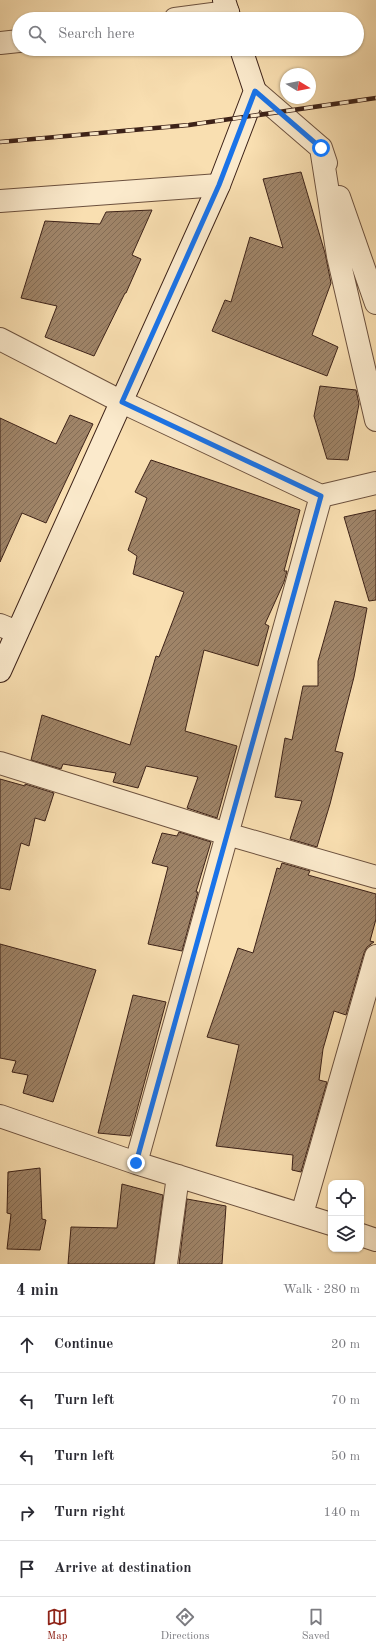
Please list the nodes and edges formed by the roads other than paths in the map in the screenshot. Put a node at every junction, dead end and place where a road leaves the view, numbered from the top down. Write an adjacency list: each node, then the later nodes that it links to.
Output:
1 (227, 10): 2 (street)
2 (215, 12)
3 (243, 56): 4 (street)
4 (255, 91): 5 (street); 6 (street)
5 (321, 148): 8 (street); 11 (street)
6 (219, 185): 7 (street); 10 (street)
7 (0, 201)
8 (376, 303)
9 (0, 339): 10 (street)
10 (122, 402): 13 (street); 14 (street)
11 (376, 420)
12 (376, 483): 13 (street)
13 (321, 496): 17 (street)
14 (9, 628): 15 (street)
15 (0, 671)
16 (0, 763): 17 (street)
17 (227, 834): 18 (street); 21 (street)
18 (376, 877)
19 (376, 956): 23 (street)
20 (0, 1116): 21 (street)
21 (136, 1163): 22 (street)
22 (178, 1176): 23 (street); 27 (street)
23 (302, 1214): 24 (street)
24 (328, 1223)
25 (364, 1236): 26 (street)
26 (376, 1240)
27 (166, 1264)

